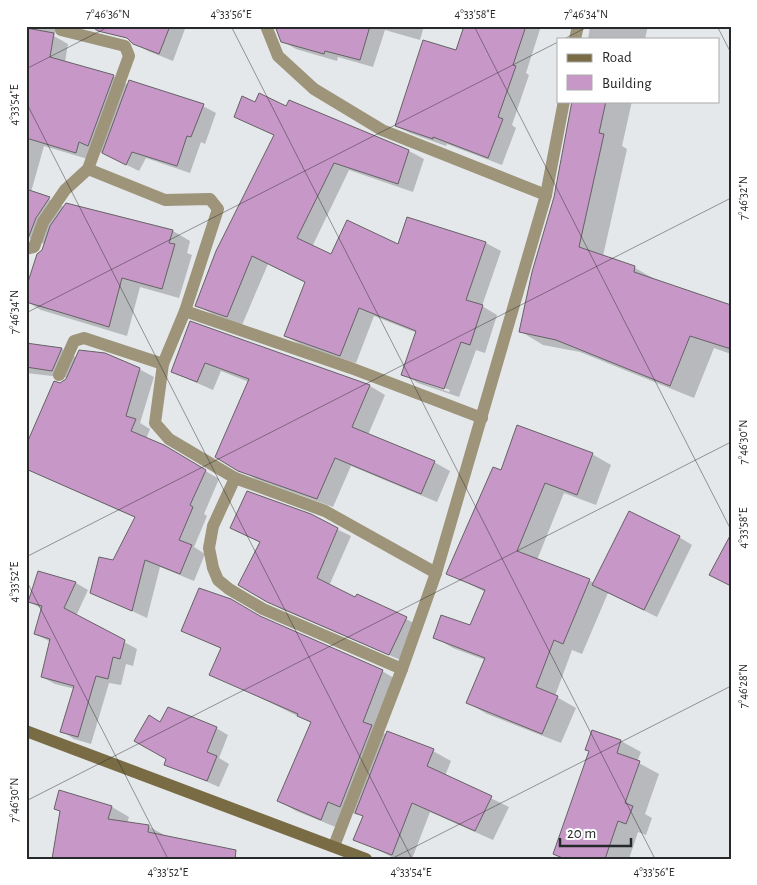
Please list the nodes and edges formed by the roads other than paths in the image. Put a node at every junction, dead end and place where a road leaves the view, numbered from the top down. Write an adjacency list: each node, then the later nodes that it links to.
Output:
1 (266, 26): 5 (street)
2 (61, 30): 4 (street)
3 (564, 102): 5 (street)
4 (88, 169): 6 (street); 7 (street)
5 (546, 195): 10 (street)
6 (26, 249)
7 (186, 311): 8 (street); 10 (street)
8 (162, 364): 9 (street); 11 (street)
9 (59, 375)
10 (482, 418): 12 (street)
11 (235, 478): 12 (street); 13 (street)
12 (436, 573): 13 (street)
13 (402, 669): 15 (street)
14 (26, 731): 15 (street)
15 (334, 846): 16 (street)
16 (366, 859)

